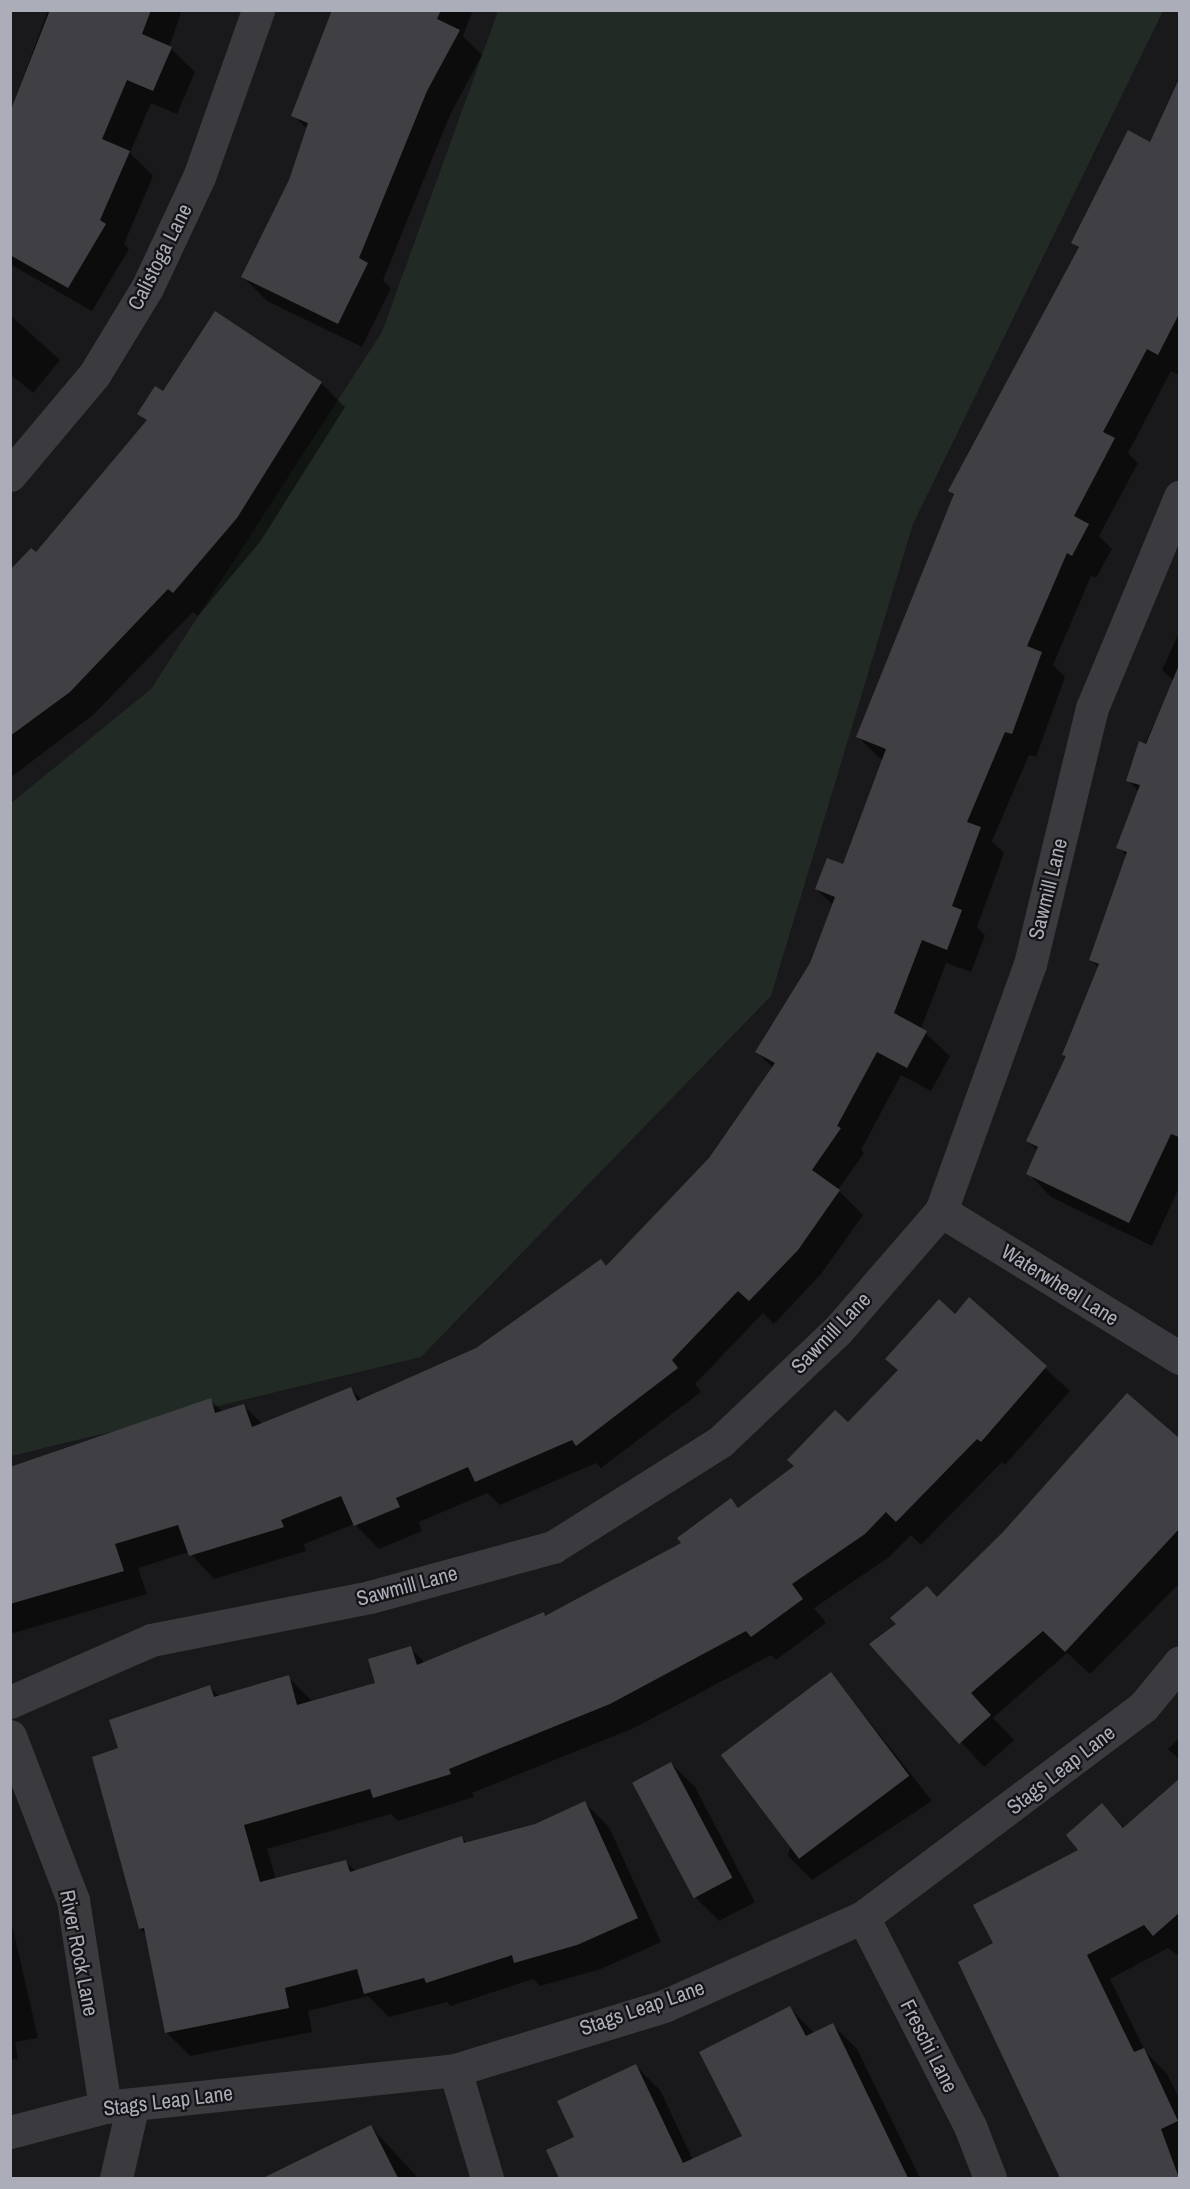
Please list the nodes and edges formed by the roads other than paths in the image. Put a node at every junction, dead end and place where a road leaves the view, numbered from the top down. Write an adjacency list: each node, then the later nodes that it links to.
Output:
1 (258, 10): 2 (street, Calistoga Lane)
2 (10, 475)
3 (1179, 497): 4 (street, Sawmill Lane)
4 (941, 1211): 5 (street, Waterwheel Lane); 7 (street, Sawmill Lane)
5 (1179, 1358)
6 (1179, 1662): 9 (street, Stags Leap Lane)
7 (10, 1702)
8 (10, 1736): 11 (street, River Rock Lane)
9 (863, 1917): 10 (street, Stags Leap Lane); 15 (street, Freschi Lane)
10 (455, 2070): 11 (street, Stags Leap Lane); 14 (street)
11 (119, 2105): 12 (street, Stags Leap Lane); 13 (street)
12 (10, 2132)
13 (116, 2178)
14 (487, 2178)
15 (990, 2178)

